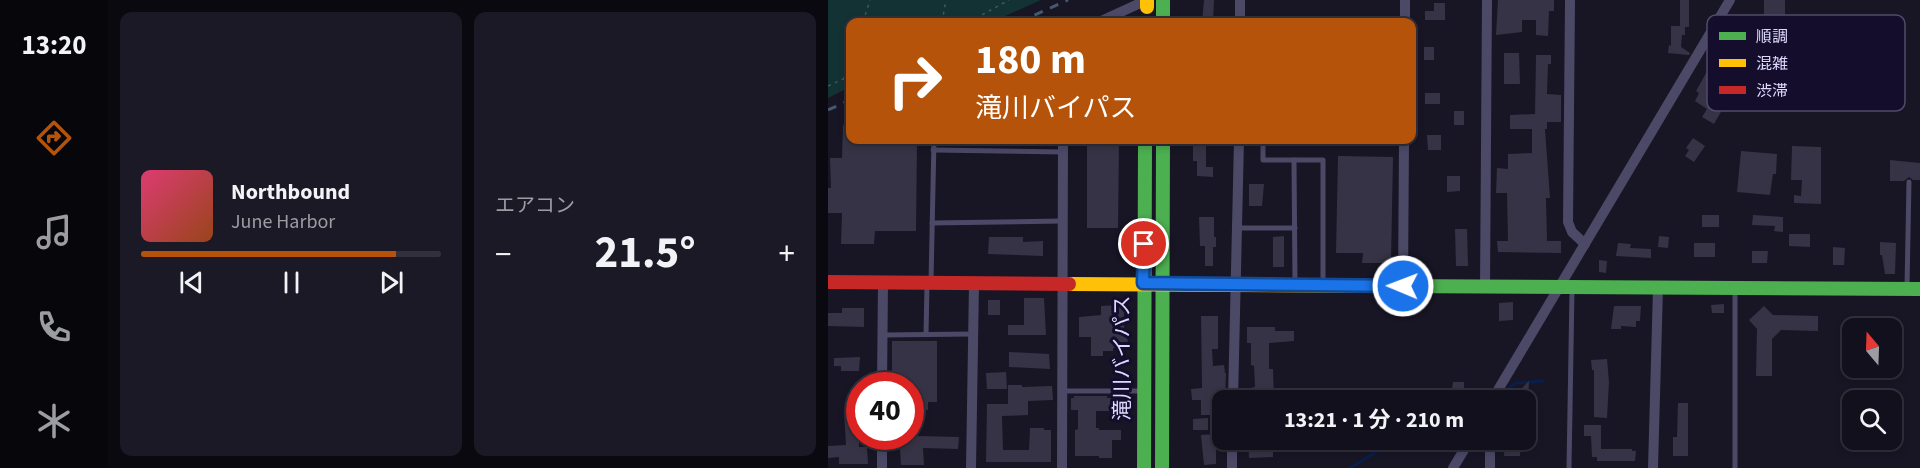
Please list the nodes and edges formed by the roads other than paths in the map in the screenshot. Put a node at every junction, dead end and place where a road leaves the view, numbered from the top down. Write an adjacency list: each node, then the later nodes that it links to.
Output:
1 (1240, 0): 12 (street)
2 (1405, 0): 13 (street)
3 (1487, 0): 43 (street)
4 (1570, 0): 30 (street)
5 (1730, 0): 8 (street)
6 (1163, 1): 11 (main road)
7 (1147, 2): 9 (street); 10 (main road)
8 (1721, 15)
9 (1109, 18)
10 (1147, 18)
11 (1163, 18)
12 (1240, 18)
13 (1405, 18)
14 (1707, 39): 30 (street)
15 (934, 144): 22 (lane)
16 (1064, 144): 23 (street)
17 (1145, 144): 36 (main road, 滝川バイパス)
18 (1163, 144): 37 (main road, 滝川バイパス)
19 (1239, 144): 28 (street)
20 (1263, 144): 24 (lane)
21 (1404, 144): 41 (street)
22 (933, 150): 23 (lane); 27 (lane)
23 (1063, 152): 26 (street)
24 (1294, 160): 29 (lane); 40 (lane)
25 (1909, 183): 46 (lane)
26 (1063, 221): 27 (lane); 35 (street)
27 (932, 223): 33 (lane)
28 (1237, 228): 29 (lane); 38 (street)
29 (1295, 228): 39 (lane)
30 (1585, 244): 42 (street)
31 (828, 282): 32 (main road)
32 (883, 282): 33 (main road); 49 (street)
33 (929, 283): 34 (main road); 47 (lane)
34 (974, 283): 35 (main road); 48 (street)
35 (1062, 283): 36 (main road); 54 (street)
36 (1143, 283): 37 (main road); 51 (main road, 滝川バイパス)
37 (1163, 283): 38 (main road); 63 (main road, 滝川バイパス)
38 (1236, 284): 39 (main road); 52 (street)
39 (1295, 285): 40 (main road)
40 (1323, 285): 41 (main road)
41 (1403, 286): 43 (main road)
42 (1566, 286): 43 (main road); 44 (main road); 53 (street); 67 (lane)
43 (1485, 287)
44 (1658, 288): 45 (main road); 68 (street)
45 (1735, 288): 46 (main road); 69 (lane)
46 (1913, 289)
47 (926, 334): 48 (lane); 49 (lane)
48 (973, 334): 60 (street)
49 (883, 335): 50 (street)
50 (882, 372)
51 (1143, 390): 54 (lane); 62 (main road, 滝川バイパス)
52 (1233, 390)
53 (1498, 390)
54 (1062, 391): 61 (street)
55 (882, 450): 59 (street)
56 (1232, 450): 64 (street)
57 (1464, 450): 65 (street)
58 (1490, 450): 66 (street)
59 (882, 468)
60 (971, 468)
61 (1062, 468)
62 (1143, 468)
63 (1162, 468)
64 (1232, 468)
65 (1453, 468)
66 (1490, 468)
67 (1569, 468)
68 (1653, 468)
69 (1735, 468)

